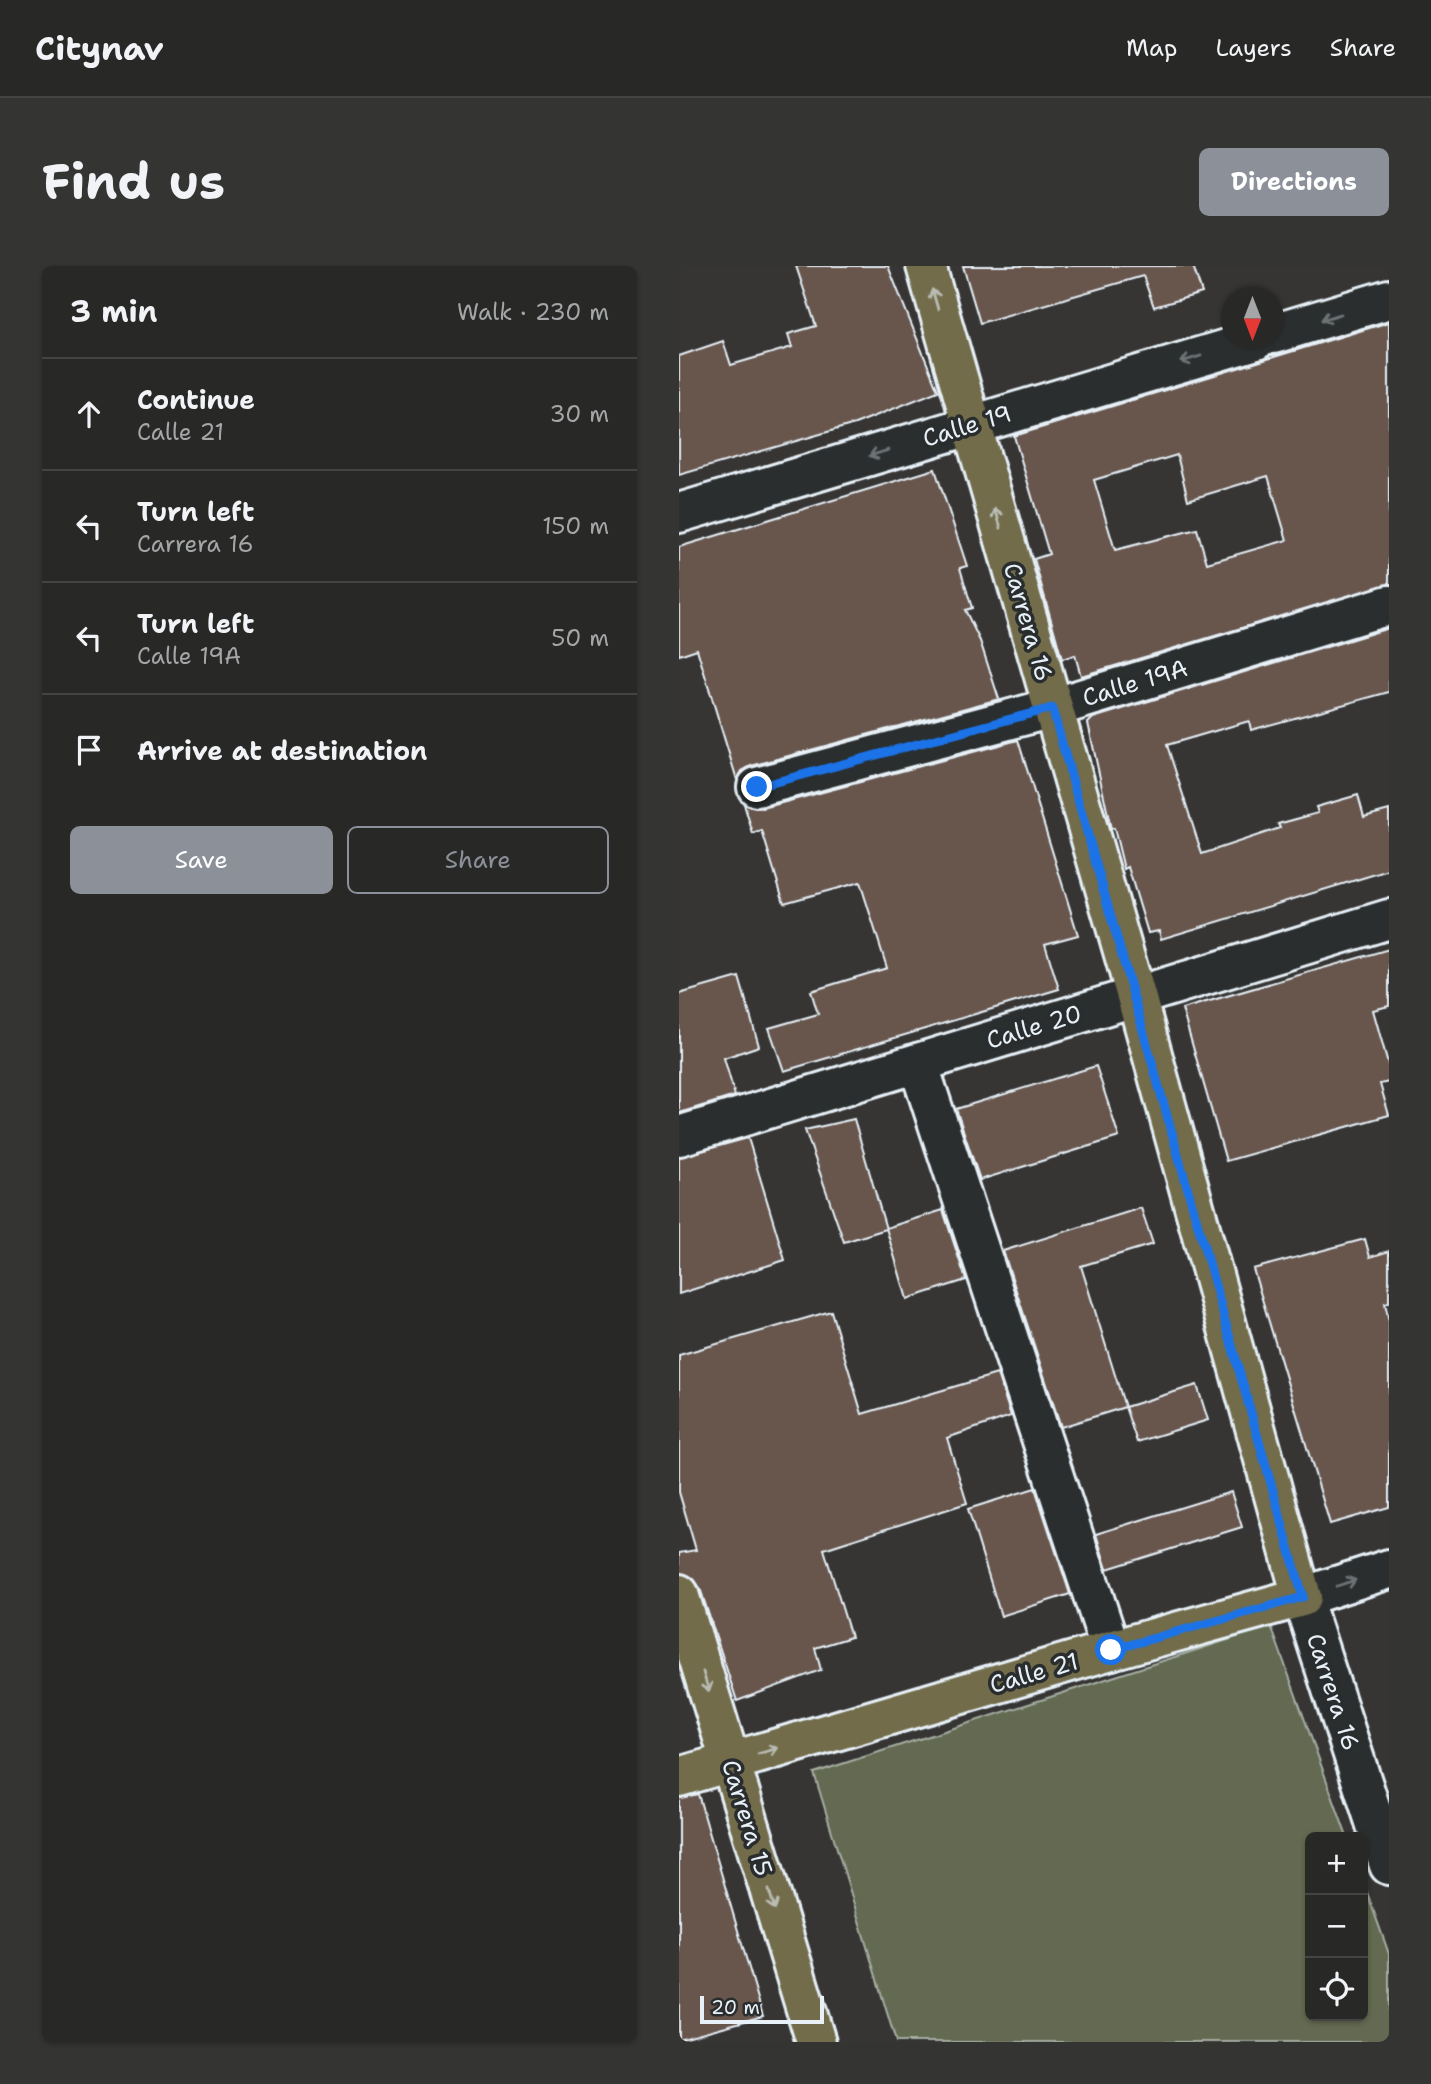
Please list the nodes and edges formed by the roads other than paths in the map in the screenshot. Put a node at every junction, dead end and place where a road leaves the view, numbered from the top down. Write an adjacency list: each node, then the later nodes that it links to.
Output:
1 (926, 266): 5 (main road, Carrera 16, one-way to 1)
2 (1389, 299): 3 (street, one-way to 3)
3 (1284, 331)
4 (1222, 350): 5 (street, Calle 19, one-way to 5)
5 (971, 425): 6 (street, Calle 19, one-way to 6); 8 (main road, Carrera 16, one-way to 5)
6 (679, 513)
7 (1389, 606): 8 (street, Calle 19A)
8 (1052, 708): 9 (street, Calle 19A); 11 (main road, Carrera 16)
9 (757, 787)
10 (1389, 919): 11 (street, Calle 20)
11 (1136, 996): 12 (street, Calle 20); 16 (main road, Carrera 16)
12 (918, 1063): 13 (street, Calle 20); 17 (street)
13 (679, 1136)
14 (1389, 1569): 16 (street, Calle 21, one-way to 14)
15 (679, 1594): 18 (main road, Carrera 15, one-way to 18)
16 (1303, 1597): 17 (main road, Calle 21); 20 (street, Carrera 16)
17 (1111, 1650): 18 (main road, Calle 21, one-way to 17)
18 (730, 1762): 19 (main road, Calle 21); 21 (main road, Carrera 15, one-way to 21)
19 (679, 1777)
20 (1389, 1865)
21 (816, 2042)

